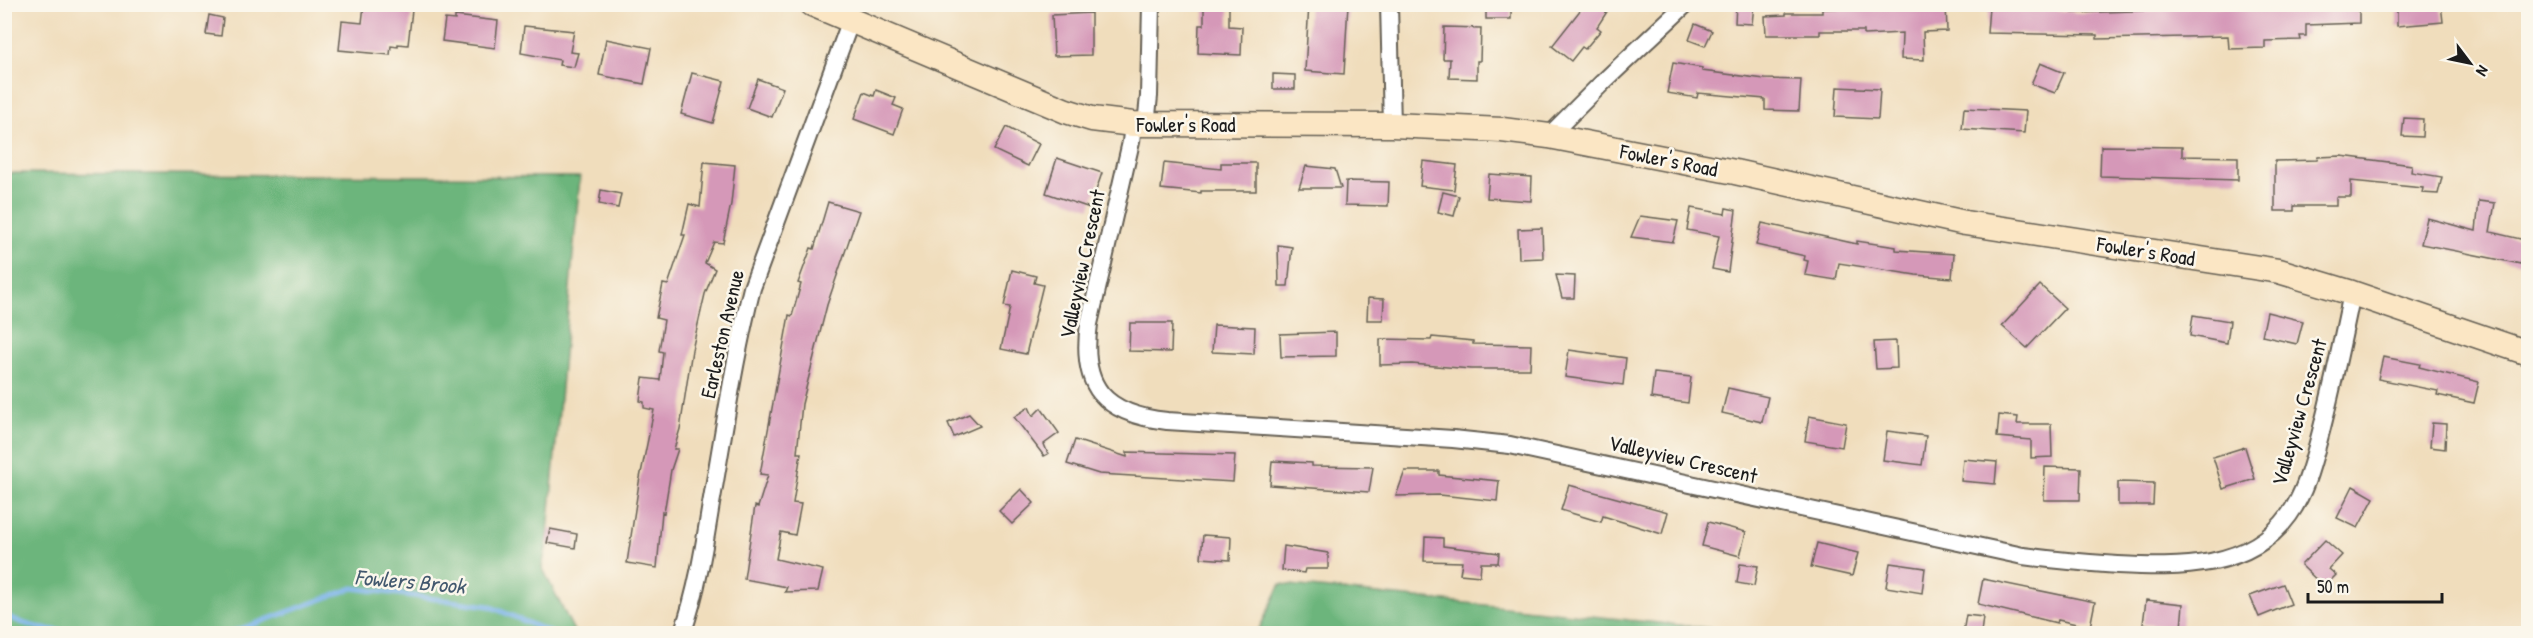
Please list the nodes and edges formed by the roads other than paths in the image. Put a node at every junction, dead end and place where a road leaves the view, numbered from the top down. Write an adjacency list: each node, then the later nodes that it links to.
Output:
1 (812, 4): 5 (street, Fowler's Road)
2 (1151, 4): 6 (street, Valleyview Crescent)
3 (1389, 4): 7 (street)
4 (1686, 4): 8 (street)
5 (851, 20): 6 (street, Fowler's Road); 11 (street, Earleston Avenue)
6 (1139, 124): 7 (street, Fowler's Road); 9 (street, Valleyview Crescent)
7 (1392, 125): 8 (street, Fowler's Road)
8 (1549, 136): 9 (street, Fowler's Road)
9 (2352, 293): 10 (street, Fowler's Road)
10 (2529, 353)
11 (682, 633)

